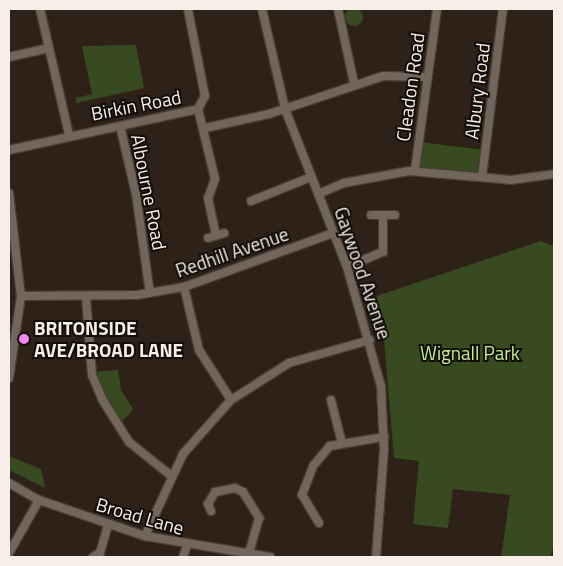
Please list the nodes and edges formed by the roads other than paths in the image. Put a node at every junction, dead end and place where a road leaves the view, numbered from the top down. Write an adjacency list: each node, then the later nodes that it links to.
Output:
1 (40, 9): 7 (street)
2 (188, 9): 11 (street, Birkin Road)
3 (262, 9): 12 (street, Gaywood Avenue)
4 (338, 9): 10 (street)
5 (437, 9): 9 (street, Cleadon Road)
6 (504, 9): 20 (street, Albury Road)
7 (49, 48): 8 (street); 15 (street)
8 (9, 57)
9 (428, 77): 10 (street); 17 (street, Cleadon Road)
10 (354, 83): 12 (street)
11 (198, 109): 13 (street, Birkin Road); 14 (street)
12 (284, 109): 14 (street); 19 (street, Gaywood Avenue)
13 (120, 126): 15 (street, Birkin Road); 31 (street, Albourne Road)
14 (205, 128): 28 (street)
15 (68, 135): 16 (street, Birkin Road)
16 (9, 150)
17 (415, 170): 20 (street); 22 (street)
18 (554, 174): 20 (street)
19 (311, 177): 22 (street, Gaywood Avenue); 23 (street)
20 (482, 178)
21 (9, 193): 32 (street)
22 (318, 194): 27 (street, Gaywood Avenue)
23 (251, 202)
24 (371, 215): 26 (street)
25 (395, 215): 26 (street)
26 (383, 217): 29 (street)
27 (333, 234): 29 (street, Gaywood Avenue); 30 (street, Redhill Avenue)
28 (208, 238)
29 (347, 267): 35 (street, Gaywood Avenue)
30 (184, 287): 31 (street, Redhill Avenue); 37 (street)
31 (150, 293): 33 (street, Redhill Avenue)
32 (21, 296): 33 (street, Redhill Avenue); 34 (street)
33 (86, 297): 41 (street)
34 (12, 338): 36 (street)
35 (370, 340): 37 (street); 39 (street, Gaywood Avenue)
36 (9, 378)
37 (231, 400): 41 (street)
38 (331, 400): 40 (street)
39 (384, 437): 40 (street); 54 (street, Gaywood Avenue)
40 (342, 443): 45 (street)
41 (170, 475): 47 (street)
42 (9, 483): 43 (street, Broad Lane)
43 (39, 500): 46 (street, Broad Lane); 49 (street)
44 (211, 511): 50 (street)
45 (319, 522)
46 (108, 525): 47 (street, Broad Lane); 51 (street)
47 (145, 536): 48 (street, Broad Lane)
48 (186, 546): 50 (street, Broad Lane); 52 (street)
49 (9, 553)
50 (249, 554): 53 (street, Broad Lane)
51 (93, 557)
52 (183, 557)
53 (270, 557)
54 (376, 557)

